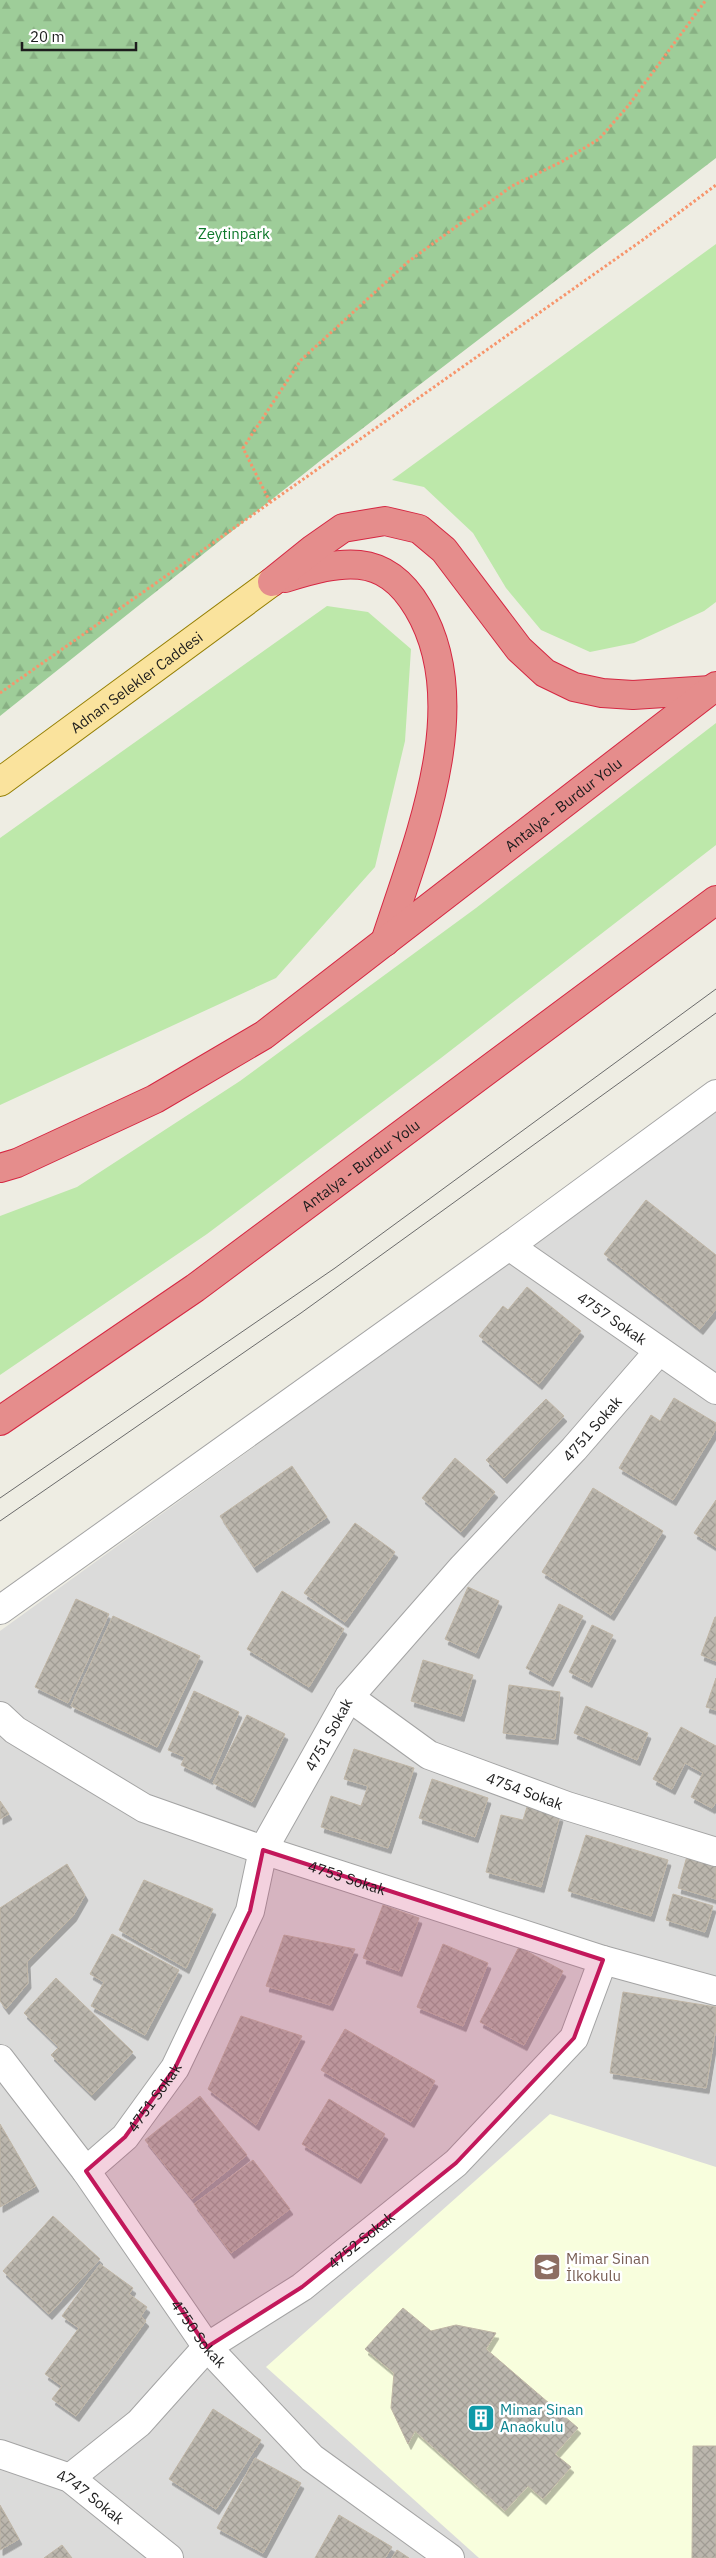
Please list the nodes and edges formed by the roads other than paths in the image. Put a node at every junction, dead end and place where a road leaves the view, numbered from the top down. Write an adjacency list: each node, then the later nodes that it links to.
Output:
1 (272, 582): 2 (highway); 3 (main road, Adnan Selekler Caddesi); 5 (highway)
2 (713, 688): 5 (highway, Antalya - Burdur Yolu)
3 (0, 782)
4 (716, 900): 11 (highway, Antalya - Burdur Yolu)
5 (385, 942): 7 (highway, Antalya - Burdur Yolu)
6 (716, 1094): 8 (street)
7 (0, 1168)
8 (510, 1246): 9 (street, 4757 Sokak); 12 (street)
9 (659, 1350): 10 (street, 4757 Sokak); 13 (street, 4751 Sokak)
10 (716, 1390)
11 (0, 1421)
12 (0, 1610)
13 (349, 1697): 15 (street, 4751 Sokak); 16 (street, 4754 Sokak)
14 (0, 1716): 15 (street, 4753 Sokak)
15 (263, 1850): 17 (street, 4753 Sokak); 20 (street, 4751 Sokak)
16 (716, 1852)
17 (604, 1960): 18 (street, 4753 Sokak); 21 (street, 4752 Sokak)
18 (716, 1991)
19 (0, 2059): 20 (street, 4750 Sokak)
20 (86, 2171): 21 (street, 4750 Sokak)
21 (206, 2347): 23 (street, 4752 Sokak); 25 (street, 4750 Sokak)
22 (0, 2454): 23 (street, 4747 Sokak)
23 (70, 2478): 24 (street, 4747 Sokak)
24 (169, 2558)
25 (450, 2558)

